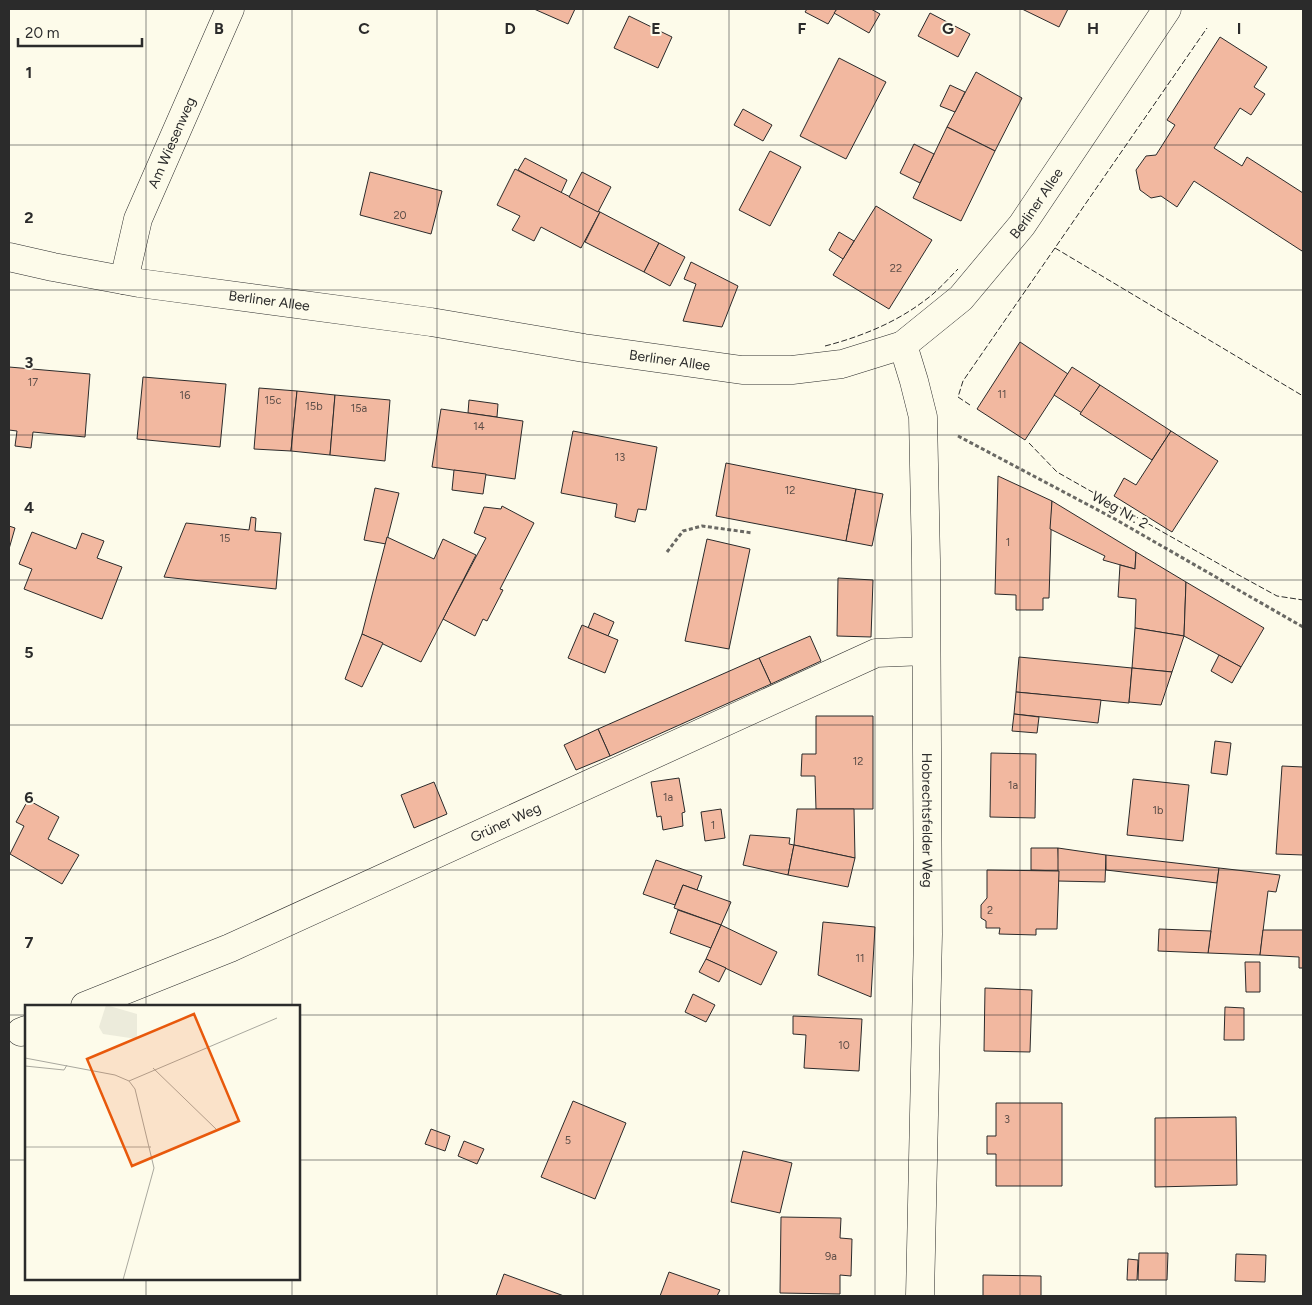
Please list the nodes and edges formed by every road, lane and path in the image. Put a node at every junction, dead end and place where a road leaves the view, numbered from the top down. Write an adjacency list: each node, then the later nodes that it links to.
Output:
1 (230, 9): 4 (main road, Am Wiesenweg)
2 (1167, 9): 5 (main road, Berliner Allee)
3 (9, 257): 4 (main road, Berliner Allee)
4 (124, 280): 5 (main road, Berliner Allee)
5 (903, 345): 6 (main road, Hobrechtsfelder Weg)
6 (924, 418): 9 (path, Weg Nr. 2); 10 (main road, Hobrechtsfelder Weg)
7 (753, 533): 8 (path)
8 (667, 552)
9 (1303, 627)
10 (926, 651): 11 (main road, Grüner Weg); 12 (main road, Hobrechtsfelder Weg)
11 (88, 1005)
12 (920, 1296)

